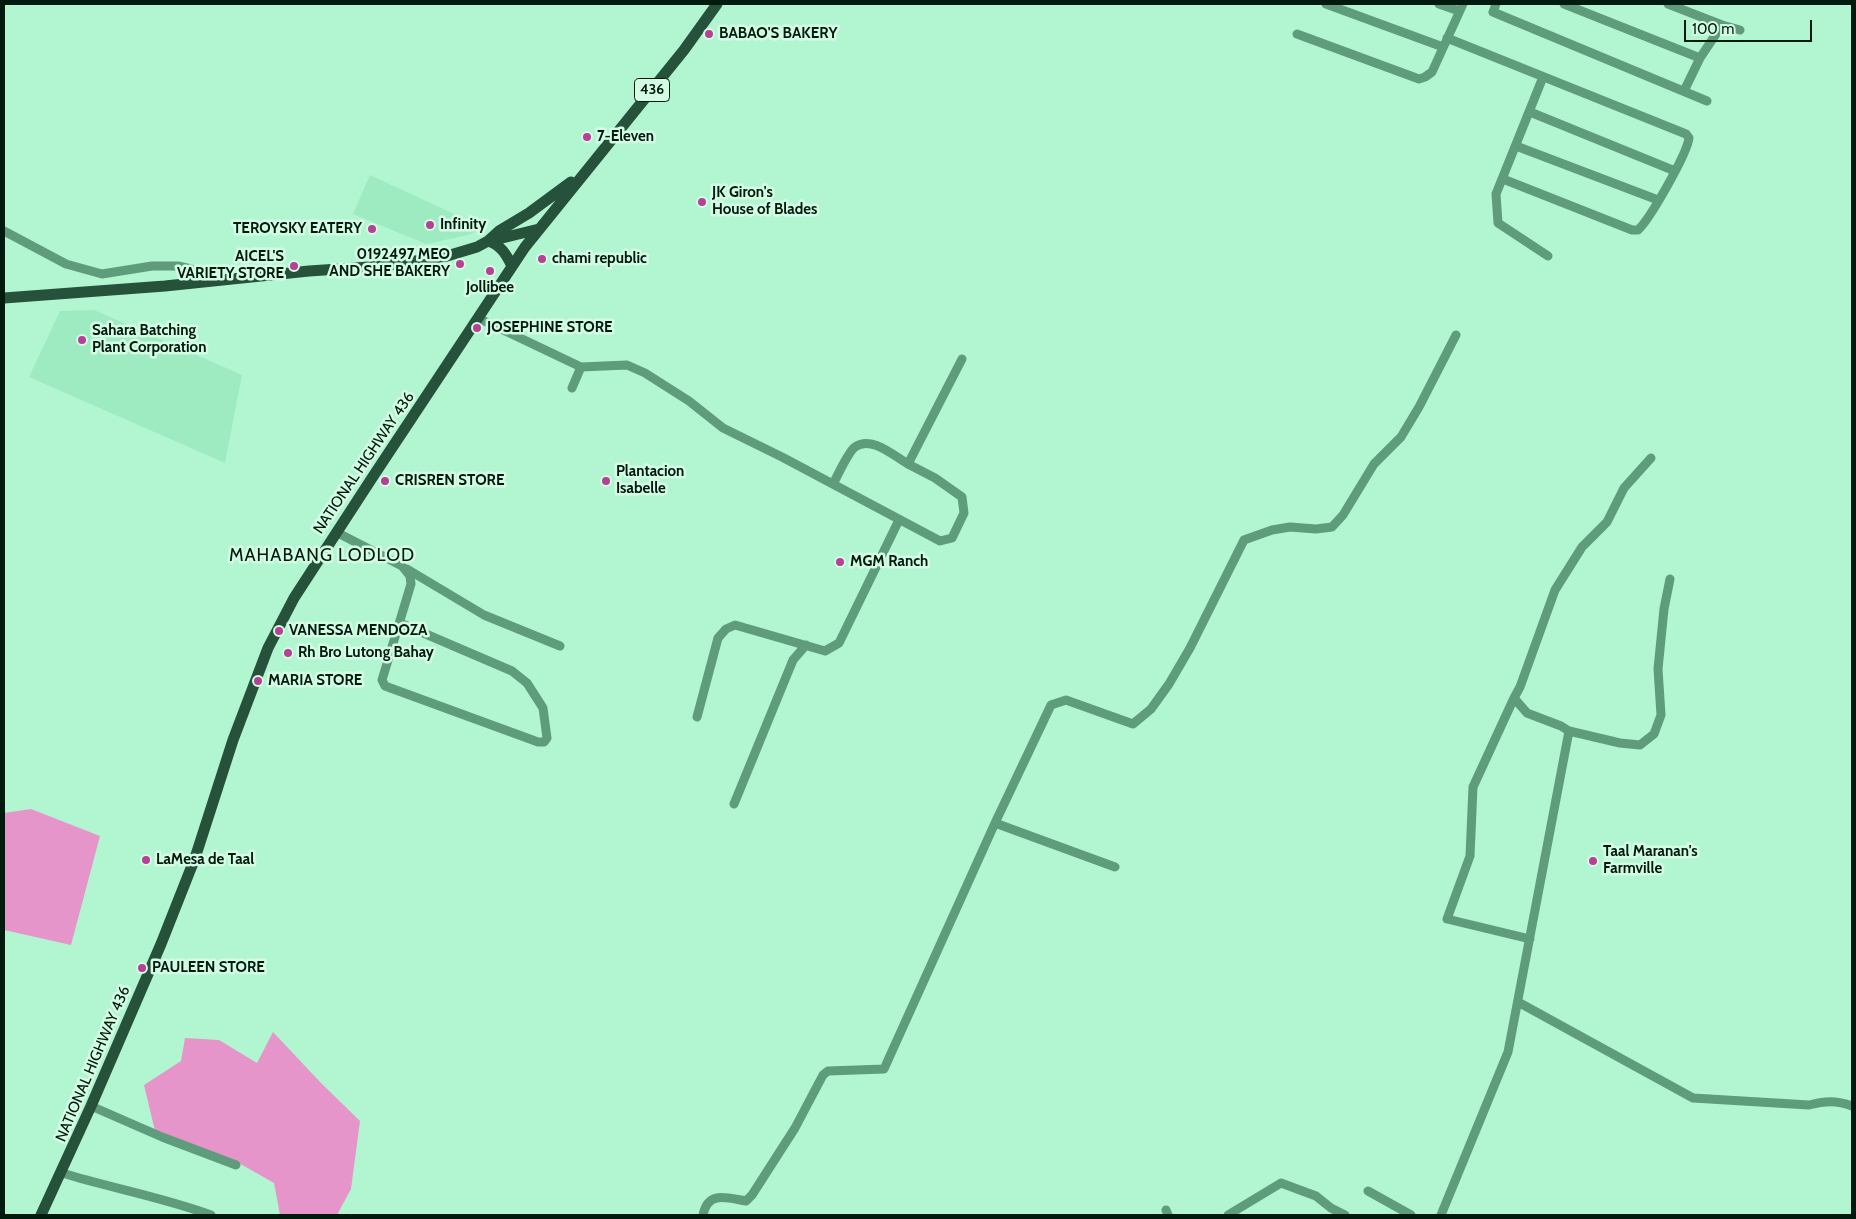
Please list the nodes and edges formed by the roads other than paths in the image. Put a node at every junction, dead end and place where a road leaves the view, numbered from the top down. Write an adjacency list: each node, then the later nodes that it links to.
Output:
1 (717, 4): 19 (main road, NATIONAL HIGHWAY 436 / 436)
2 (1326, 4): 11 (street)
3 (1439, 4): 7 (street)
4 (1496, 4): 14 (street)
5 (1564, 4): 12 (street)
6 (1668, 4): 8 (street)
7 (1461, 7): 11 (street)
8 (1722, 25): 9 (street); 12 (street)
9 (1740, 30)
10 (1298, 34): 11 (street)
11 (1445, 43): 13 (street)
12 (1700, 58): 14 (street)
13 (1543, 77): 16 (street); 18 (street)
14 (1684, 91): 15 (street)
15 (1707, 100)
16 (1530, 112): 17 (street); 18 (street)
17 (1516, 146): 20 (street); 21 (street)
18 (1675, 172): 21 (street)
19 (584, 173): 22 (main road, NATIONAL HIGHWAY 436 / 436); 24 (main road)
20 (1503, 180): 21 (street); 25 (street)
21 (1658, 200)
22 (539, 229): 24 (main road); 26 (main road, NATIONAL HIGHWAY 436 / 436)
23 (4, 231): 27 (street)
24 (488, 241): 26 (main road); 27 (main road)
25 (1548, 256)
26 (512, 266): 29 (main road, NATIONAL HIGHWAY 436 / 436)
27 (196, 282): 28 (main road)
28 (4, 298)
29 (478, 318): 32 (street); 38 (main road, NATIONAL HIGHWAY 436 / 436)
30 (1456, 335): 48 (street)
31 (962, 359): 35 (street)
32 (581, 367): 33 (street); 36 (street)
33 (572, 388)
34 (1651, 458): 44 (street)
35 (908, 464): 36 (street); 37 (street)
36 (833, 484): 37 (street)
37 (899, 520): 42 (street)
38 (336, 532): 39 (street); 52 (main road, NATIONAL HIGHWAY 436 / 436)
39 (402, 566): 41 (street); 43 (street)
40 (1670, 579): 46 (street)
41 (400, 623): 41 (street)
42 (806, 645): 45 (street); 47 (street)
43 (560, 646)
44 (1514, 698): 46 (street); 50 (street)
45 (697, 717)
46 (1569, 731): 50 (street)
47 (734, 804)
48 (995, 823): 49 (street); 59 (street)
49 (1115, 867)
50 (1530, 939): 51 (street)
51 (1518, 1002): 53 (street); 63 (street)
52 (91, 1106): 54 (street); 55 (main road, NATIONAL HIGHWAY 436 / 436)
53 (1852, 1106)
54 (236, 1165)
55 (62, 1173): 57 (main road, NATIONAL HIGHWAY 436 / 436); 58 (street)
56 (1368, 1192): 62 (street)
57 (41, 1215)
58 (211, 1215)
59 (703, 1215)
60 (1228, 1215): 61 (street)
61 (1345, 1215)
62 (1411, 1215)
63 (1441, 1215)

